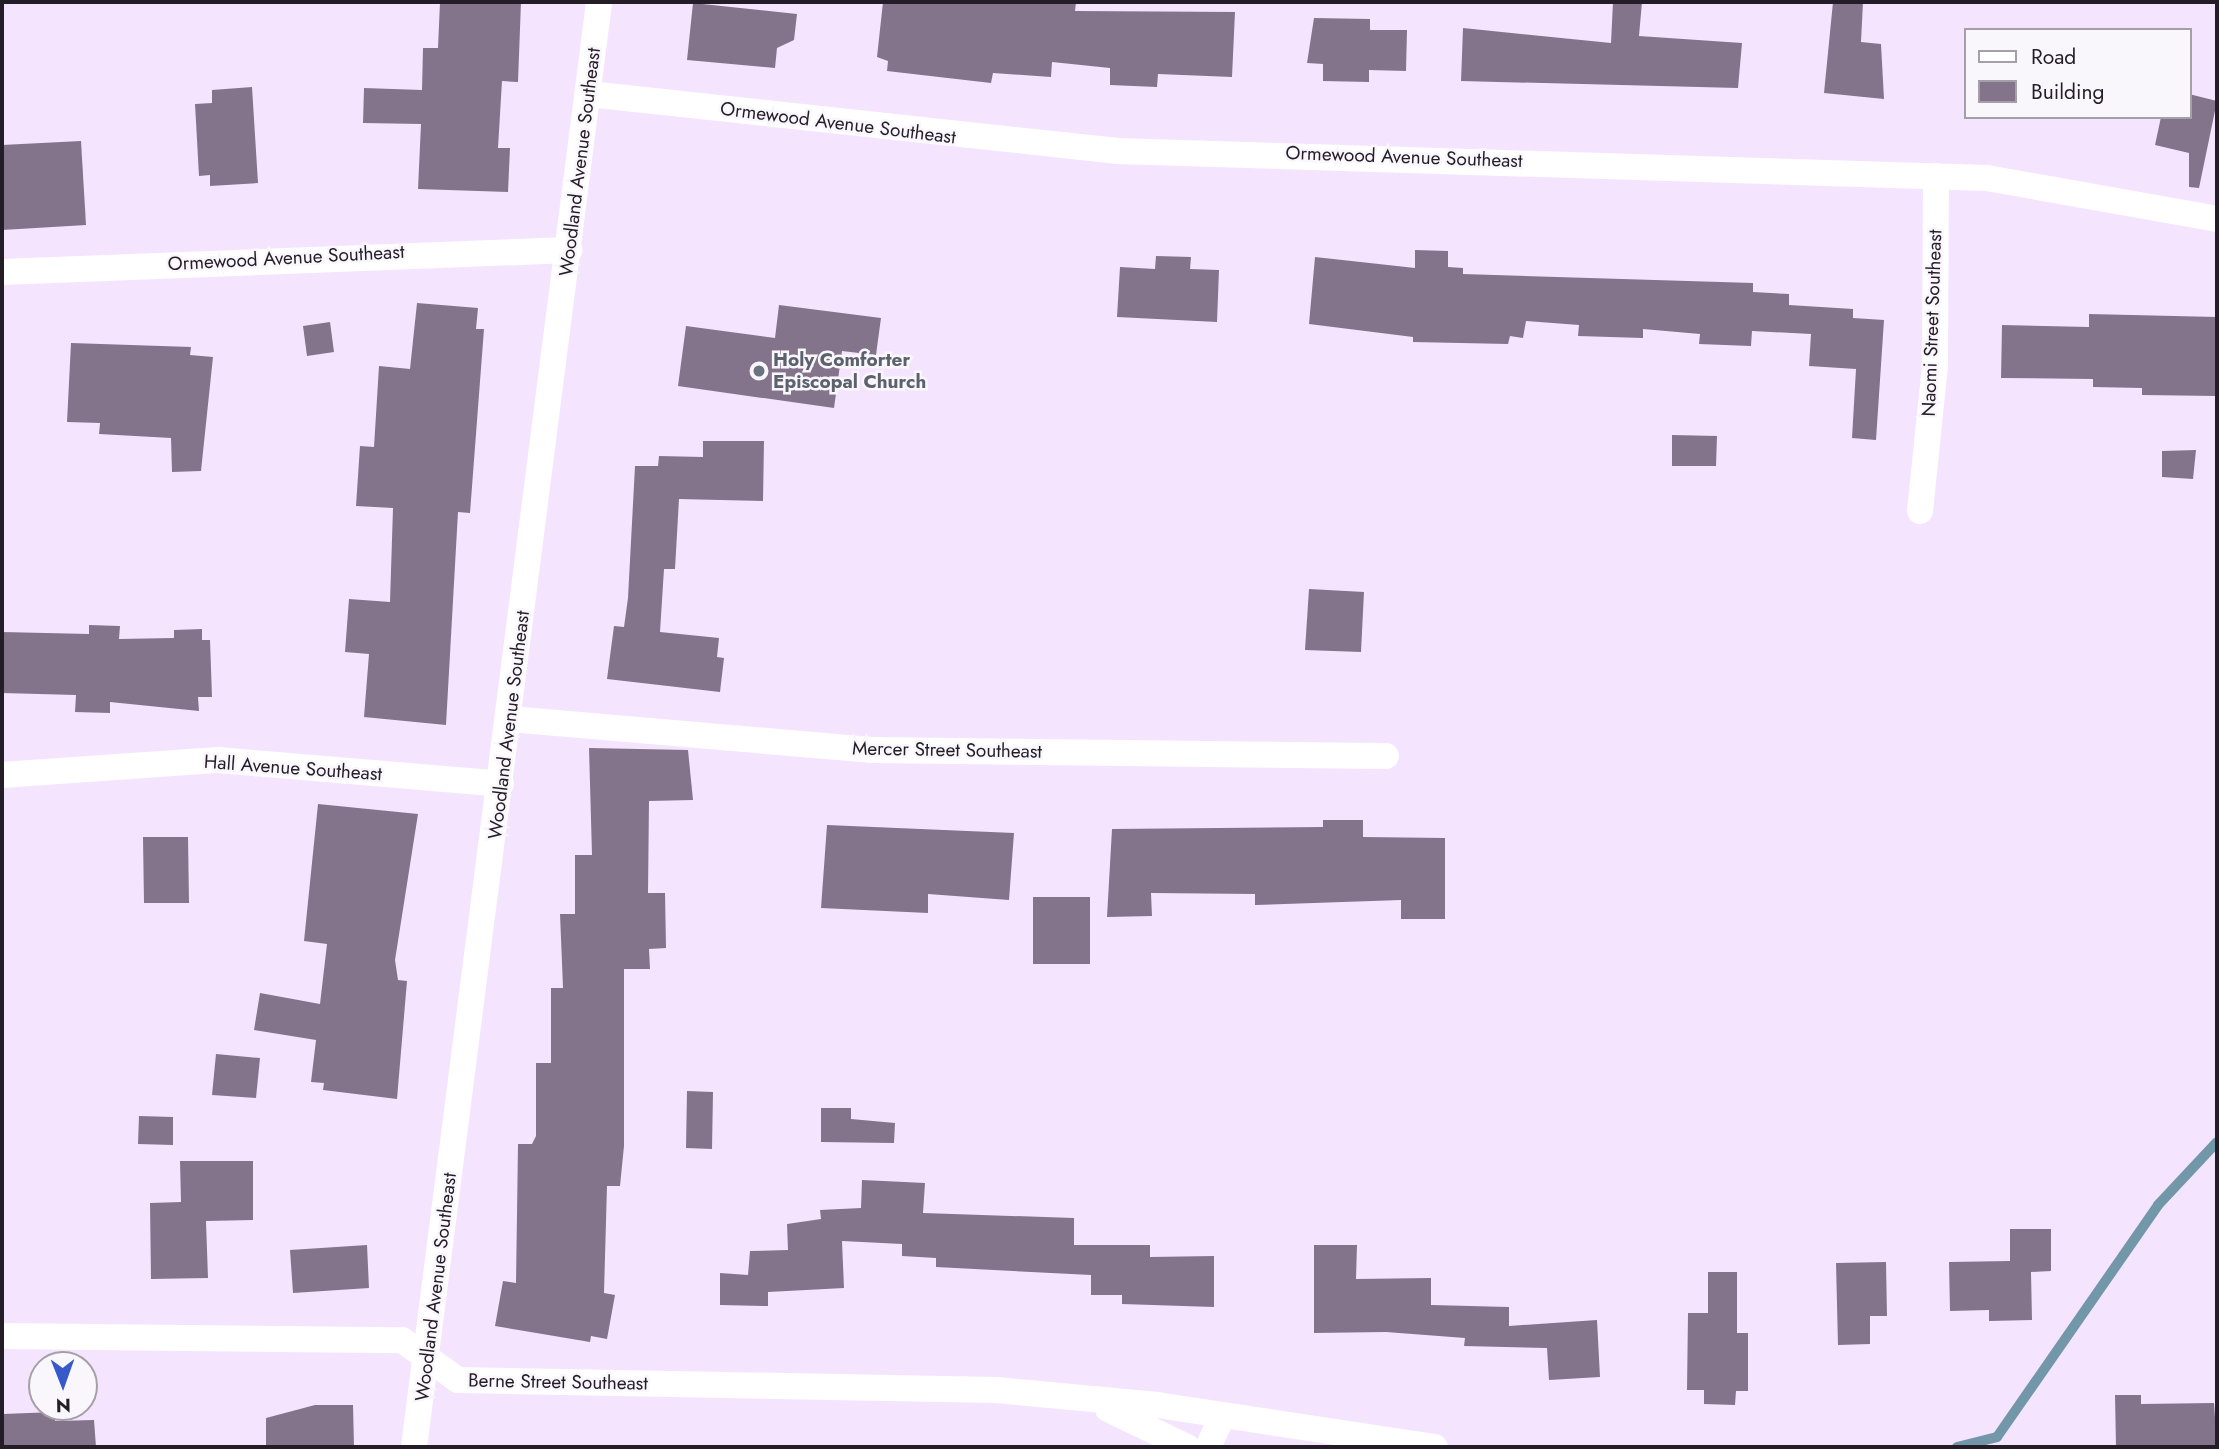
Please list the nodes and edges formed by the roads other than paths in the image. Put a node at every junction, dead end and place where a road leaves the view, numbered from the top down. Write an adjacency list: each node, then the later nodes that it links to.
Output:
1 (599, 2): 2 (street, Woodland Avenue Southeast)
2 (589, 94): 3 (street, Ormewood Avenue Southeast); 5 (street, Woodland Avenue Southeast)
3 (1936, 176): 4 (street, Ormewood Avenue Southeast); 7 (street, Naomi Street Southeast)
4 (2217, 219)
5 (570, 250): 6 (street, Ormewood Avenue Southeast); 8 (street, Woodland Avenue Southeast)
6 (2, 272)
7 (1920, 510)
8 (510, 719): 9 (street, Mercer Street Southeast); 11 (street, Woodland Avenue Southeast)
9 (1386, 756)
10 (2, 775): 11 (street, Hall Avenue Southeast)
11 (501, 784): 13 (street, Woodland Avenue Southeast)
12 (2, 1336): 13 (street, Berne Street Southeast)
13 (426, 1360): 14 (street, Berne Street Southeast); 17 (street, Woodland Avenue Southeast)
14 (1084, 1398): 15 (street, Berne Street Southeast); 18 (street, Berne Street Southeast)
15 (1223, 1415): 16 (street, Berne Street Southeast); 19 (street)
16 (1293, 1436): 20 (street, Berne Street Southeast)
17 (414, 1447)
18 (1187, 1447)
19 (1208, 1447)
20 (1435, 1447)

